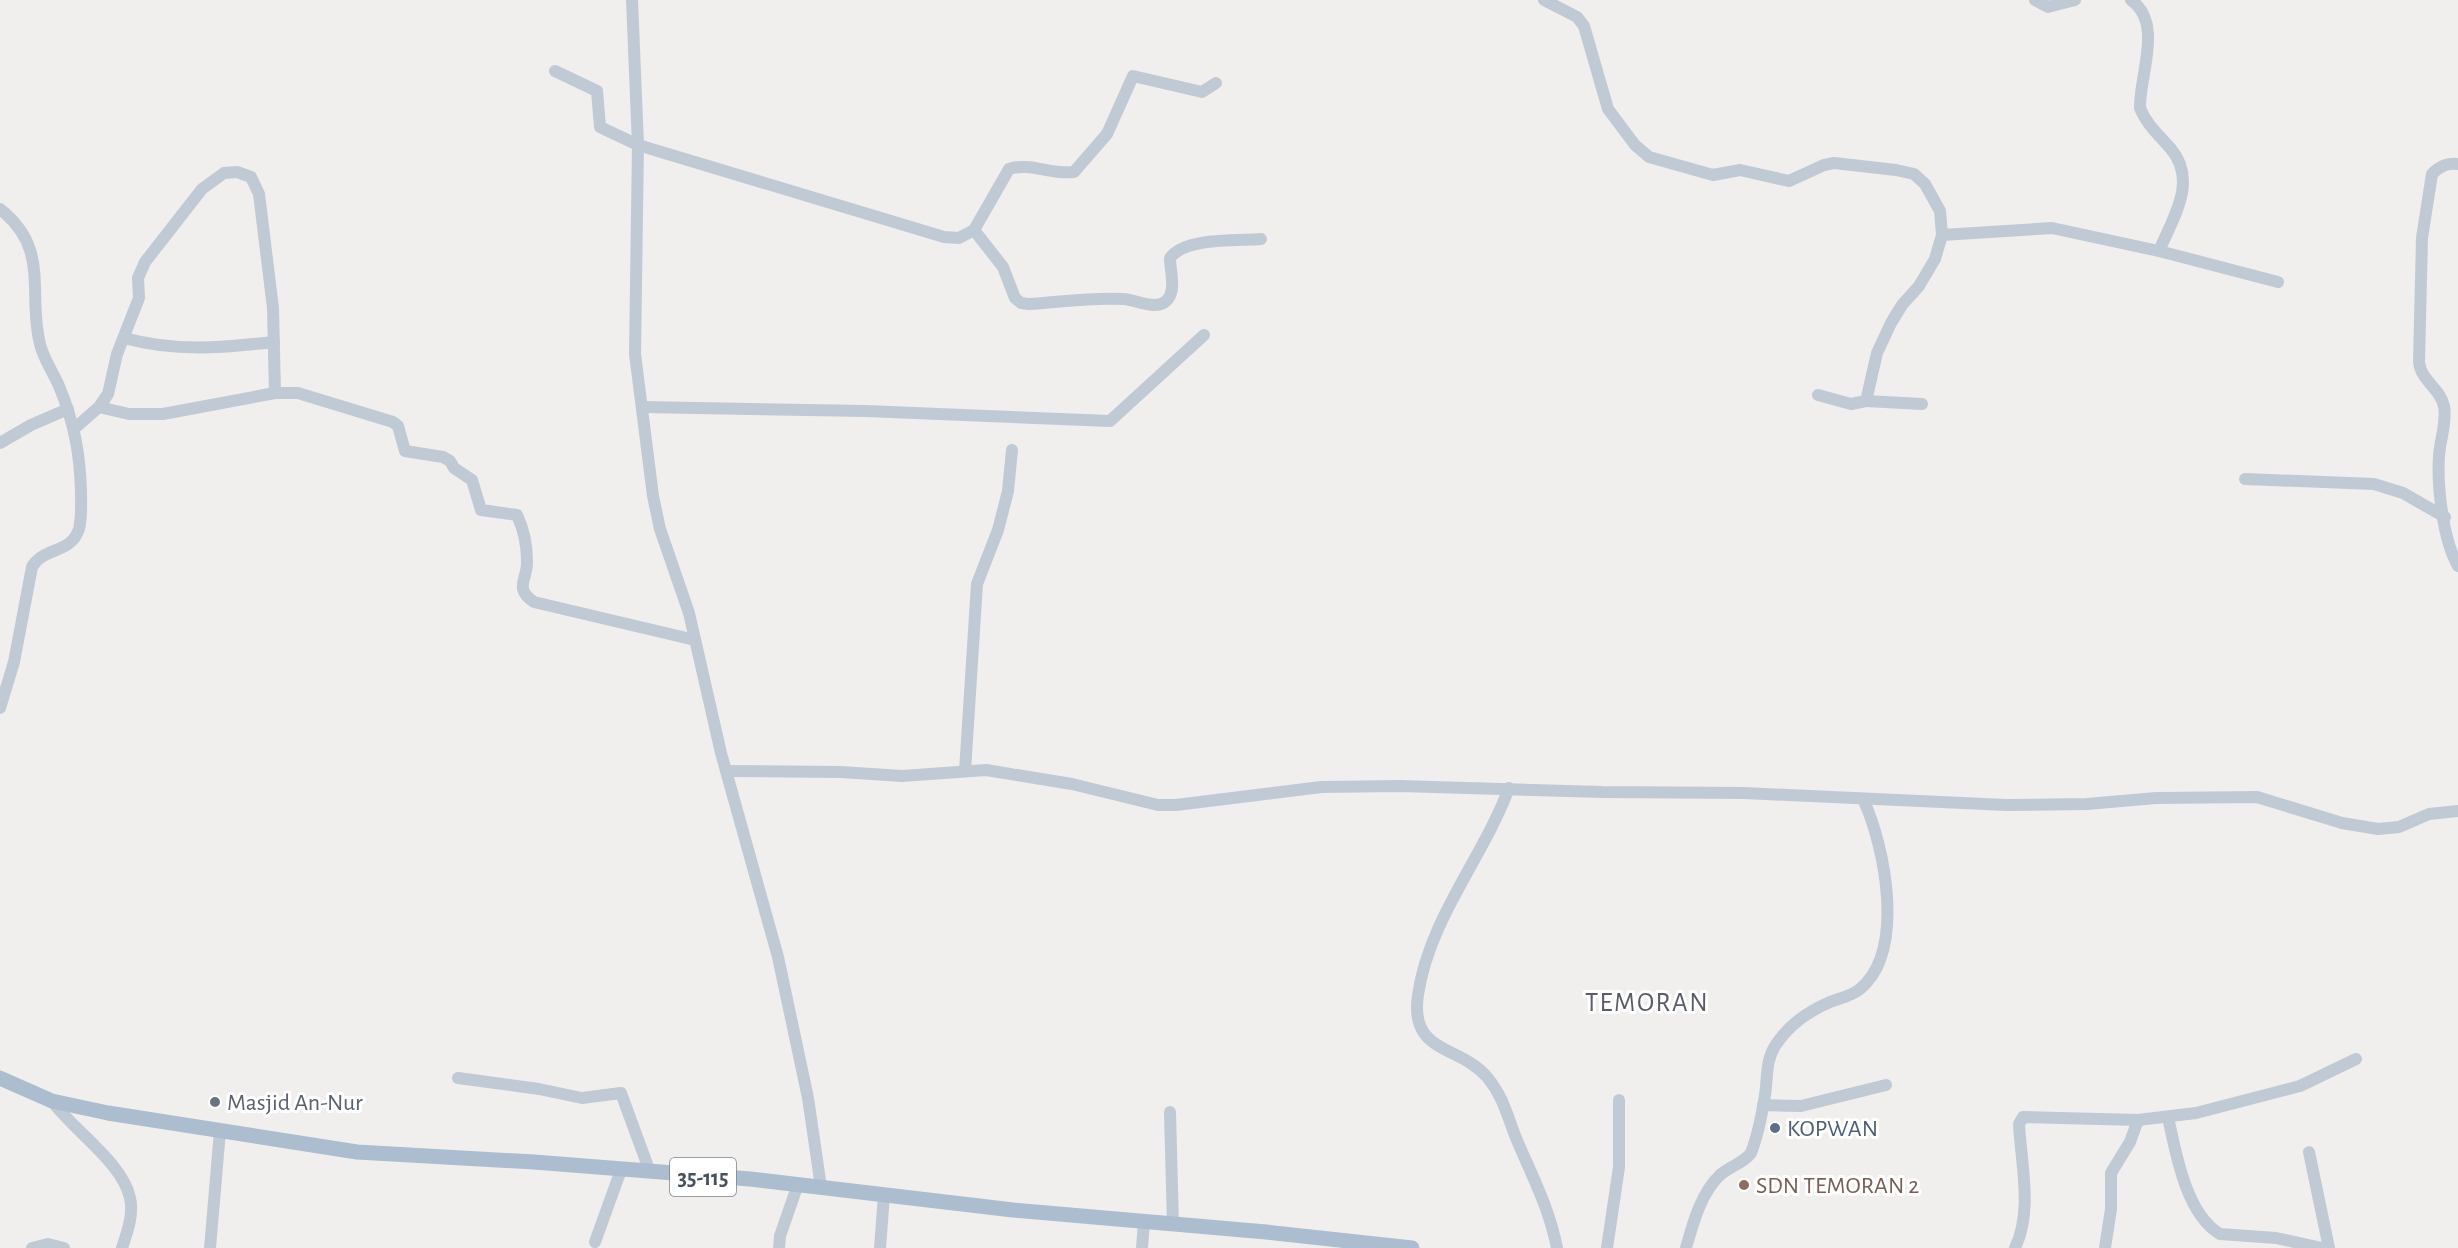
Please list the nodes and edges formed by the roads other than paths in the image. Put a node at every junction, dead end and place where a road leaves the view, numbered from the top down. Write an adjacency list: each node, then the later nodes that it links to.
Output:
1 (632, 0): 8 (street)
2 (1544, 0): 12 (street)
3 (2035, 0): 4 (street)
4 (2075, 0)
5 (2131, 0): 14 (street)
6 (555, 71): 8 (street)
7 (1216, 83): 11 (street)
8 (638, 145): 11 (street); 24 (street)
9 (2458, 164): 30 (street)
10 (0, 209): 25 (street)
11 (974, 230): 13 (street)
12 (1942, 235): 14 (street); 21 (street)
13 (1262, 239)
14 (2159, 251): 15 (street)
15 (2278, 282)
16 (1204, 335): 24 (street)
17 (124, 338): 18 (street); 18 (street); 23 (street)
18 (274, 342): 19 (street)
19 (275, 393): 23 (street); 32 (street)
20 (1818, 395): 21 (street)
21 (1866, 401): 22 (street)
22 (1922, 404)
23 (99, 407): 26 (street)
24 (642, 407): 32 (street)
25 (68, 409): 26 (street); 27 (street)
26 (75, 428): 33 (street)
27 (0, 443)
28 (1012, 450): 35 (street)
29 (2245, 479): 30 (street)
30 (2445, 517): 31 (street)
31 (2458, 566)
32 (695, 640): 34 (street)
33 (0, 708)
34 (726, 771): 35 (street); 54 (street)
35 (965, 771): 36 (street)
36 (1509, 788): 37 (street); 67 (street)
37 (1863, 799): 38 (street); 45 (street)
38 (2458, 812)
39 (2356, 1059): 47 (street)
40 (0, 1077): 44 (main road, 35-115)
41 (458, 1078): 52 (street)
42 (1886, 1084): 45 (street)
43 (1620, 1100): 68 (street)
44 (52, 1101): 49 (main road, 35-115); 61 (street)
45 (1763, 1105): 69 (street)
46 (1170, 1112): 57 (street)
47 (2168, 1117): 48 (street); 72 (street)
48 (2138, 1120): 70 (street); 71 (street)
49 (220, 1131): 51 (main road, 35-115); 62 (street)
50 (2308, 1152): 73 (street)
51 (621, 1170): 52 (main road, 35-115); 58 (street)
52 (650, 1173): 53 (main road, 35-115)
53 (798, 1184): 54 (main road, 35-115); 63 (street)
54 (821, 1187): 55 (main road, 35-115)
55 (884, 1195): 56 (main road, 35-115); 64 (street)
56 (1144, 1222): 57 (main road, 35-115); 65 (street)
57 (1173, 1225): 66 (main road, 35-115)
58 (596, 1242)
59 (32, 1248): 60 (street)
60 (64, 1248)
61 (122, 1248)
62 (210, 1248)
63 (778, 1248)
64 (880, 1248)
65 (1142, 1248)
66 (1413, 1248)
67 (1557, 1248)
68 (1607, 1248)
69 (1686, 1248)
70 (2015, 1248)
71 (2104, 1248)
72 (2322, 1248)
73 (2329, 1248)

